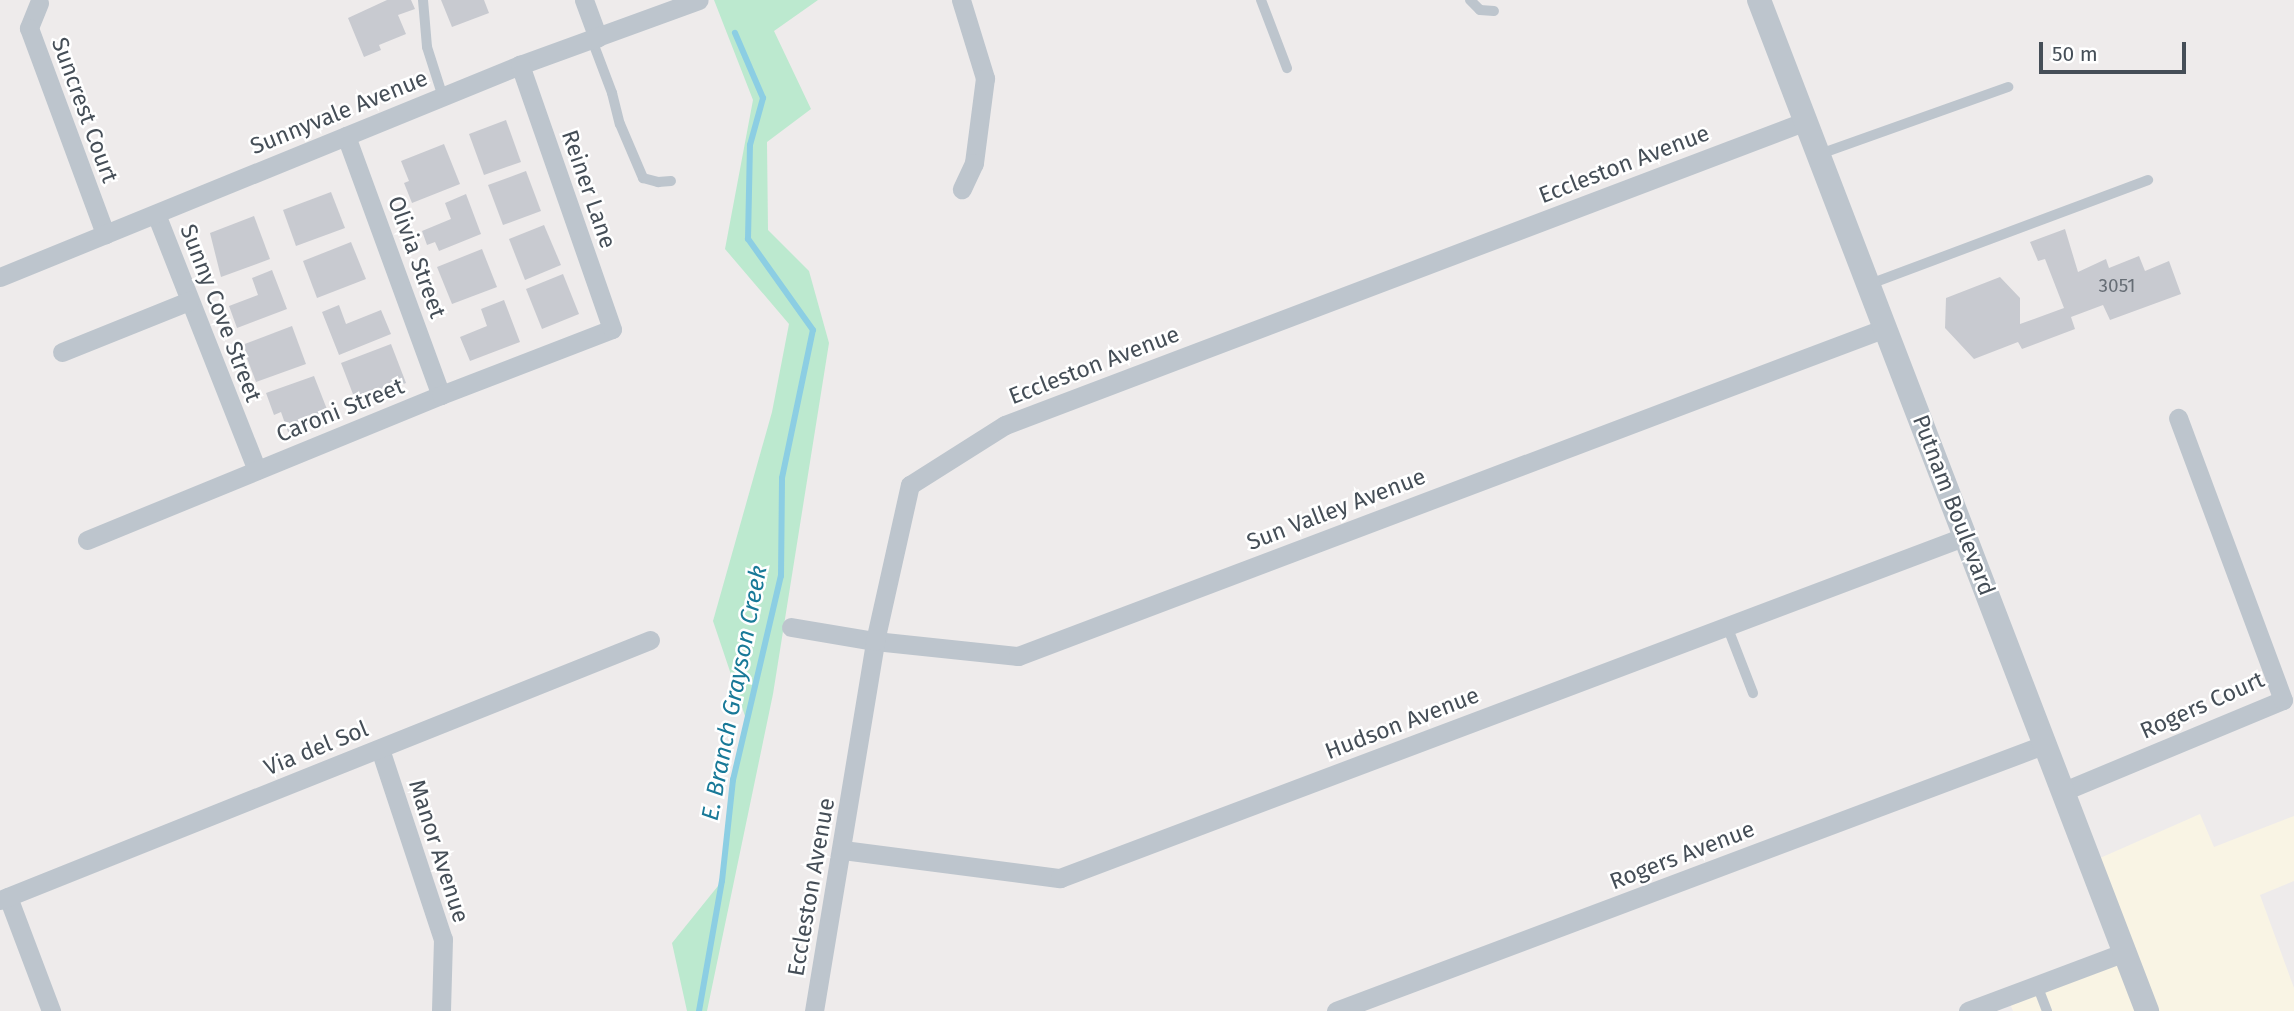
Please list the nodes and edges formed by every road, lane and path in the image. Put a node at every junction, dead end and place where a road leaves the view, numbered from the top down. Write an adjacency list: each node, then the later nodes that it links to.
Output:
1 (423, 0): 14 (lane)
2 (584, 0): 10 (street)
3 (699, 0): 10 (street, Sunnyvale Avenue)
4 (961, 0): 20 (street)
5 (1261, 0): 12 (lane)
6 (1470, 0): 9 (lane)
7 (1759, 0): 15 (street, Putnam Boulevard)
8 (38, 3): 22 (street, Suncrest Court)
9 (1493, 10)
10 (595, 39): 11 (street, Sunnyvale Avenue); 19 (lane)
11 (520, 65): 14 (street, Sunnyvale Avenue); 27 (street, Reiner Lane)
12 (1287, 68)
13 (2008, 87): 17 (lane)
14 (443, 97): 16 (street, Sunnyvale Avenue)
15 (1806, 121): 17 (street, Putnam Boulevard); 37 (street, Eccleston Avenue)
16 (346, 136): 21 (street, Sunnyvale Avenue); 29 (street, Olivia Street)
17 (1819, 155): 24 (street, Putnam Boulevard)
18 (2148, 180): 24 (lane)
19 (671, 181)
20 (962, 190)
21 (156, 214): 22 (street, Sunnyvale Avenue); 25 (street, Sunny Cove Street)
22 (104, 234): 23 (street, Sunnyvale Avenue)
23 (0, 277)
24 (1868, 284): 26 (street, Putnam Boulevard)
25 (189, 301): 28 (street); 31 (street, Sunny Cove Street)
26 (1885, 328): 32 (street, Putnam Boulevard); 37 (street, Sun Valley Avenue)
27 (612, 329): 29 (street, Caroni Street)
28 (62, 352)
29 (441, 395): 31 (street, Caroni Street)
30 (2178, 418): 41 (street, Rogers Court)
31 (257, 470): 33 (street, Caroni Street)
32 (1966, 536): 34 (street, Hudson Avenue); 39 (street, Putnam Boulevard)
33 (87, 540)
34 (1727, 626): 38 (lane); 42 (street, Hudson Avenue)
35 (791, 627): 37 (street, Sun Valley Avenue)
36 (650, 640): 40 (street, Via del Sol)
37 (875, 641): 42 (street, Eccleston Avenue)
38 (1753, 693)
39 (2046, 744): 41 (street, Putnam Boulevard); 50 (street, Rogers Avenue)
40 (380, 749): 43 (street, Via del Sol); 48 (street, Manor Avenue)
41 (2064, 791): 44 (street, Putnam Boulevard)
42 (843, 850): 49 (street, Eccleston Avenue)
43 (4, 899): 47 (street)
44 (2125, 952): 45 (street); 52 (street, Putnam Boulevard)
45 (2037, 985): 46 (street); 51 (lane)
46 (1974, 1010)
47 (51, 1011)
48 (441, 1011)
49 (814, 1011)
50 (1336, 1011)
51 (2047, 1011)
52 (2147, 1011)

